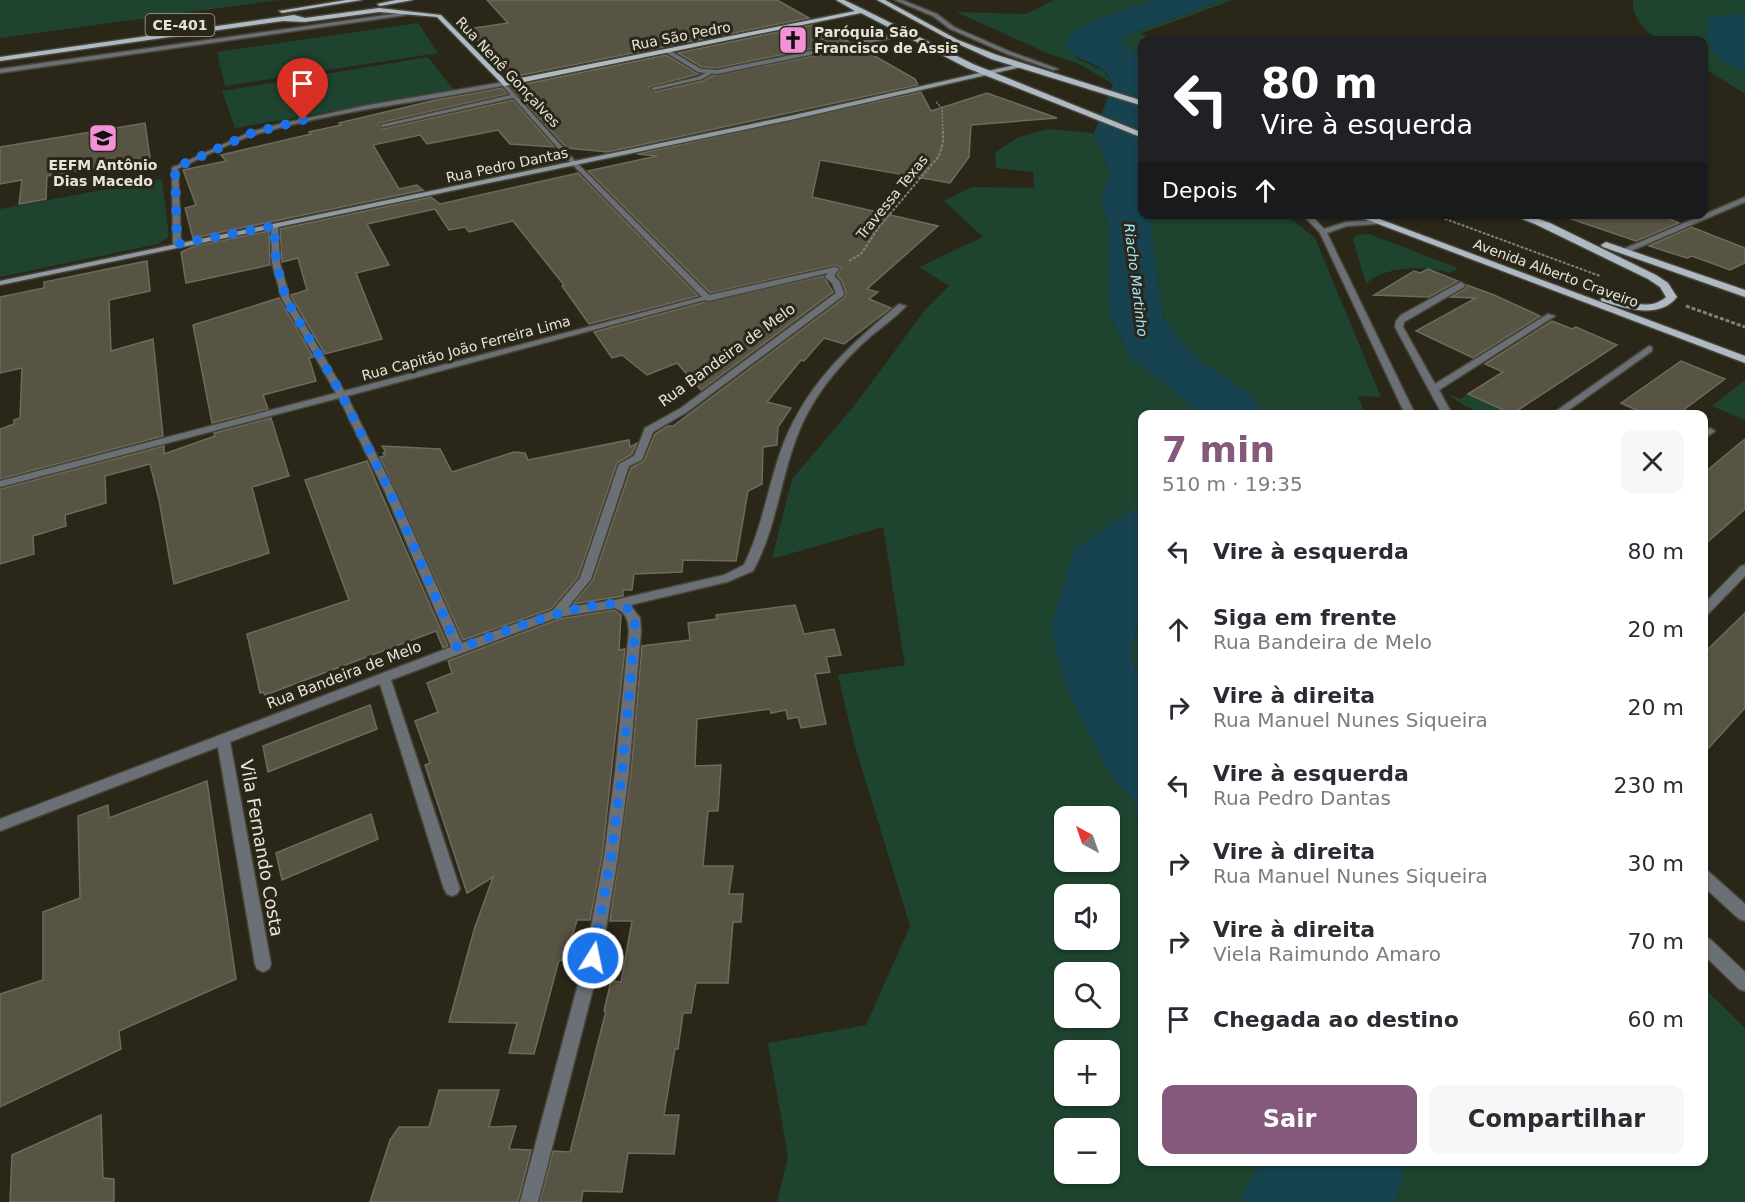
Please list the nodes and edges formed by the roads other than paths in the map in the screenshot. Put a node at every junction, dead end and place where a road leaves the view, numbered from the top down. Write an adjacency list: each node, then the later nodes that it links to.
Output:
1 (359, 0): 10 (main road, CE-401)
2 (410, 0): 8 (main road, CE-401)
3 (839, 0): 6 (main road)
4 (880, 0): 13 (main road)
5 (898, 0): 14 (street)
6 (863, 11): 9 (main road); 11 (main road, Rua São Pedro)
7 (406, 13): 8 (main road, Rua Nenê Gonçalves); 15 (street); 18 (main road, Rua Nenê Gonçalves)
8 (285, 19): 12 (main road, CE-401)
9 (905, 34): 16 (street); 17 (main road)
10 (10, 49)
11 (667, 51): 16 (street); 18 (main road, Rua São Pedro)
12 (0, 58)
13 (1019, 66): 17 (main road, Rua Pedro Dantas); 21 (main road)
14 (1054, 69)
15 (0, 71)
16 (709, 73): 19 (street)
17 (988, 74): 23 (main road); 24 (main road, Rua Pedro Dantas)
18 (504, 84): 20 (street, Rua Nenê Gonçalves); 35 (street)
19 (654, 88)
20 (515, 96): 22 (street); 24 (street, Rua Nenê Gonçalves)
21 (1138, 102)
22 (383, 125)
23 (1138, 134)
24 (574, 163): 33 (main road, Rua Pedro Dantas); 42 (street, Rua Nenê Gonçalves)
25 (1745, 199): 26 (street)
26 (1708, 215)
27 (1310, 219): 34 (street)
28 (1368, 219): 31 (main road, Avenida Alberto Craveiro)
29 (1527, 219): 32 (main road)
30 (1698, 219): 36 (street)
31 (1376, 222): 34 (street); 37 (main road, Avenida Alberto Craveiro)
32 (1539, 223): 36 (main road); 37 (main road)
33 (274, 226): 35 (main road, Rua Pedro Dantas); 48 (street)
34 (1323, 232): 49 (street)
35 (177, 244): 39 (main road, Rua Pedro Dantas)
36 (1623, 251): 41 (main road)
37 (1492, 266): 46 (main road, Avenida Alberto Craveiro)
38 (835, 269): 42 (street, Rua Capitão João Ferreira Lima); 56 (street, Rua Bandeira de Melo)
39 (0, 283)
40 (1461, 285): 47 (street)
41 (1745, 294)
42 (708, 298): 48 (street, Rua Capitão João Ferreira Lima)
43 (902, 306): 54 (street)
44 (1551, 316): 47 (street)
45 (1649, 349): 51 (street)
46 (1745, 360)
47 (1434, 389): 50 (street)
48 (342, 395): 52 (street, Rua Capitão João Ferreira Lima); 57 (street)
49 (1408, 410)
50 (1445, 410)
51 (1563, 410)
52 (0, 484)
53 (1745, 569): 55 (street)
54 (614, 604): 56 (street); 67 (street)
55 (1708, 607)
56 (557, 613): 57 (street, Rua Bandeira de Melo)
57 (458, 649): 58 (street, Rua Bandeira de Melo)
58 (384, 677): 59 (street, Rua Bandeira de Melo); 62 (street)
59 (223, 739): 60 (street, Rua Bandeira de Melo); 65 (street, Vila Fernando Costa)
60 (0, 825)
61 (1708, 881): 63 (street)
62 (452, 890)
63 (1745, 914)
64 (1708, 948): 66 (street)
65 (263, 964)
66 (1745, 983)
67 (529, 1202)

